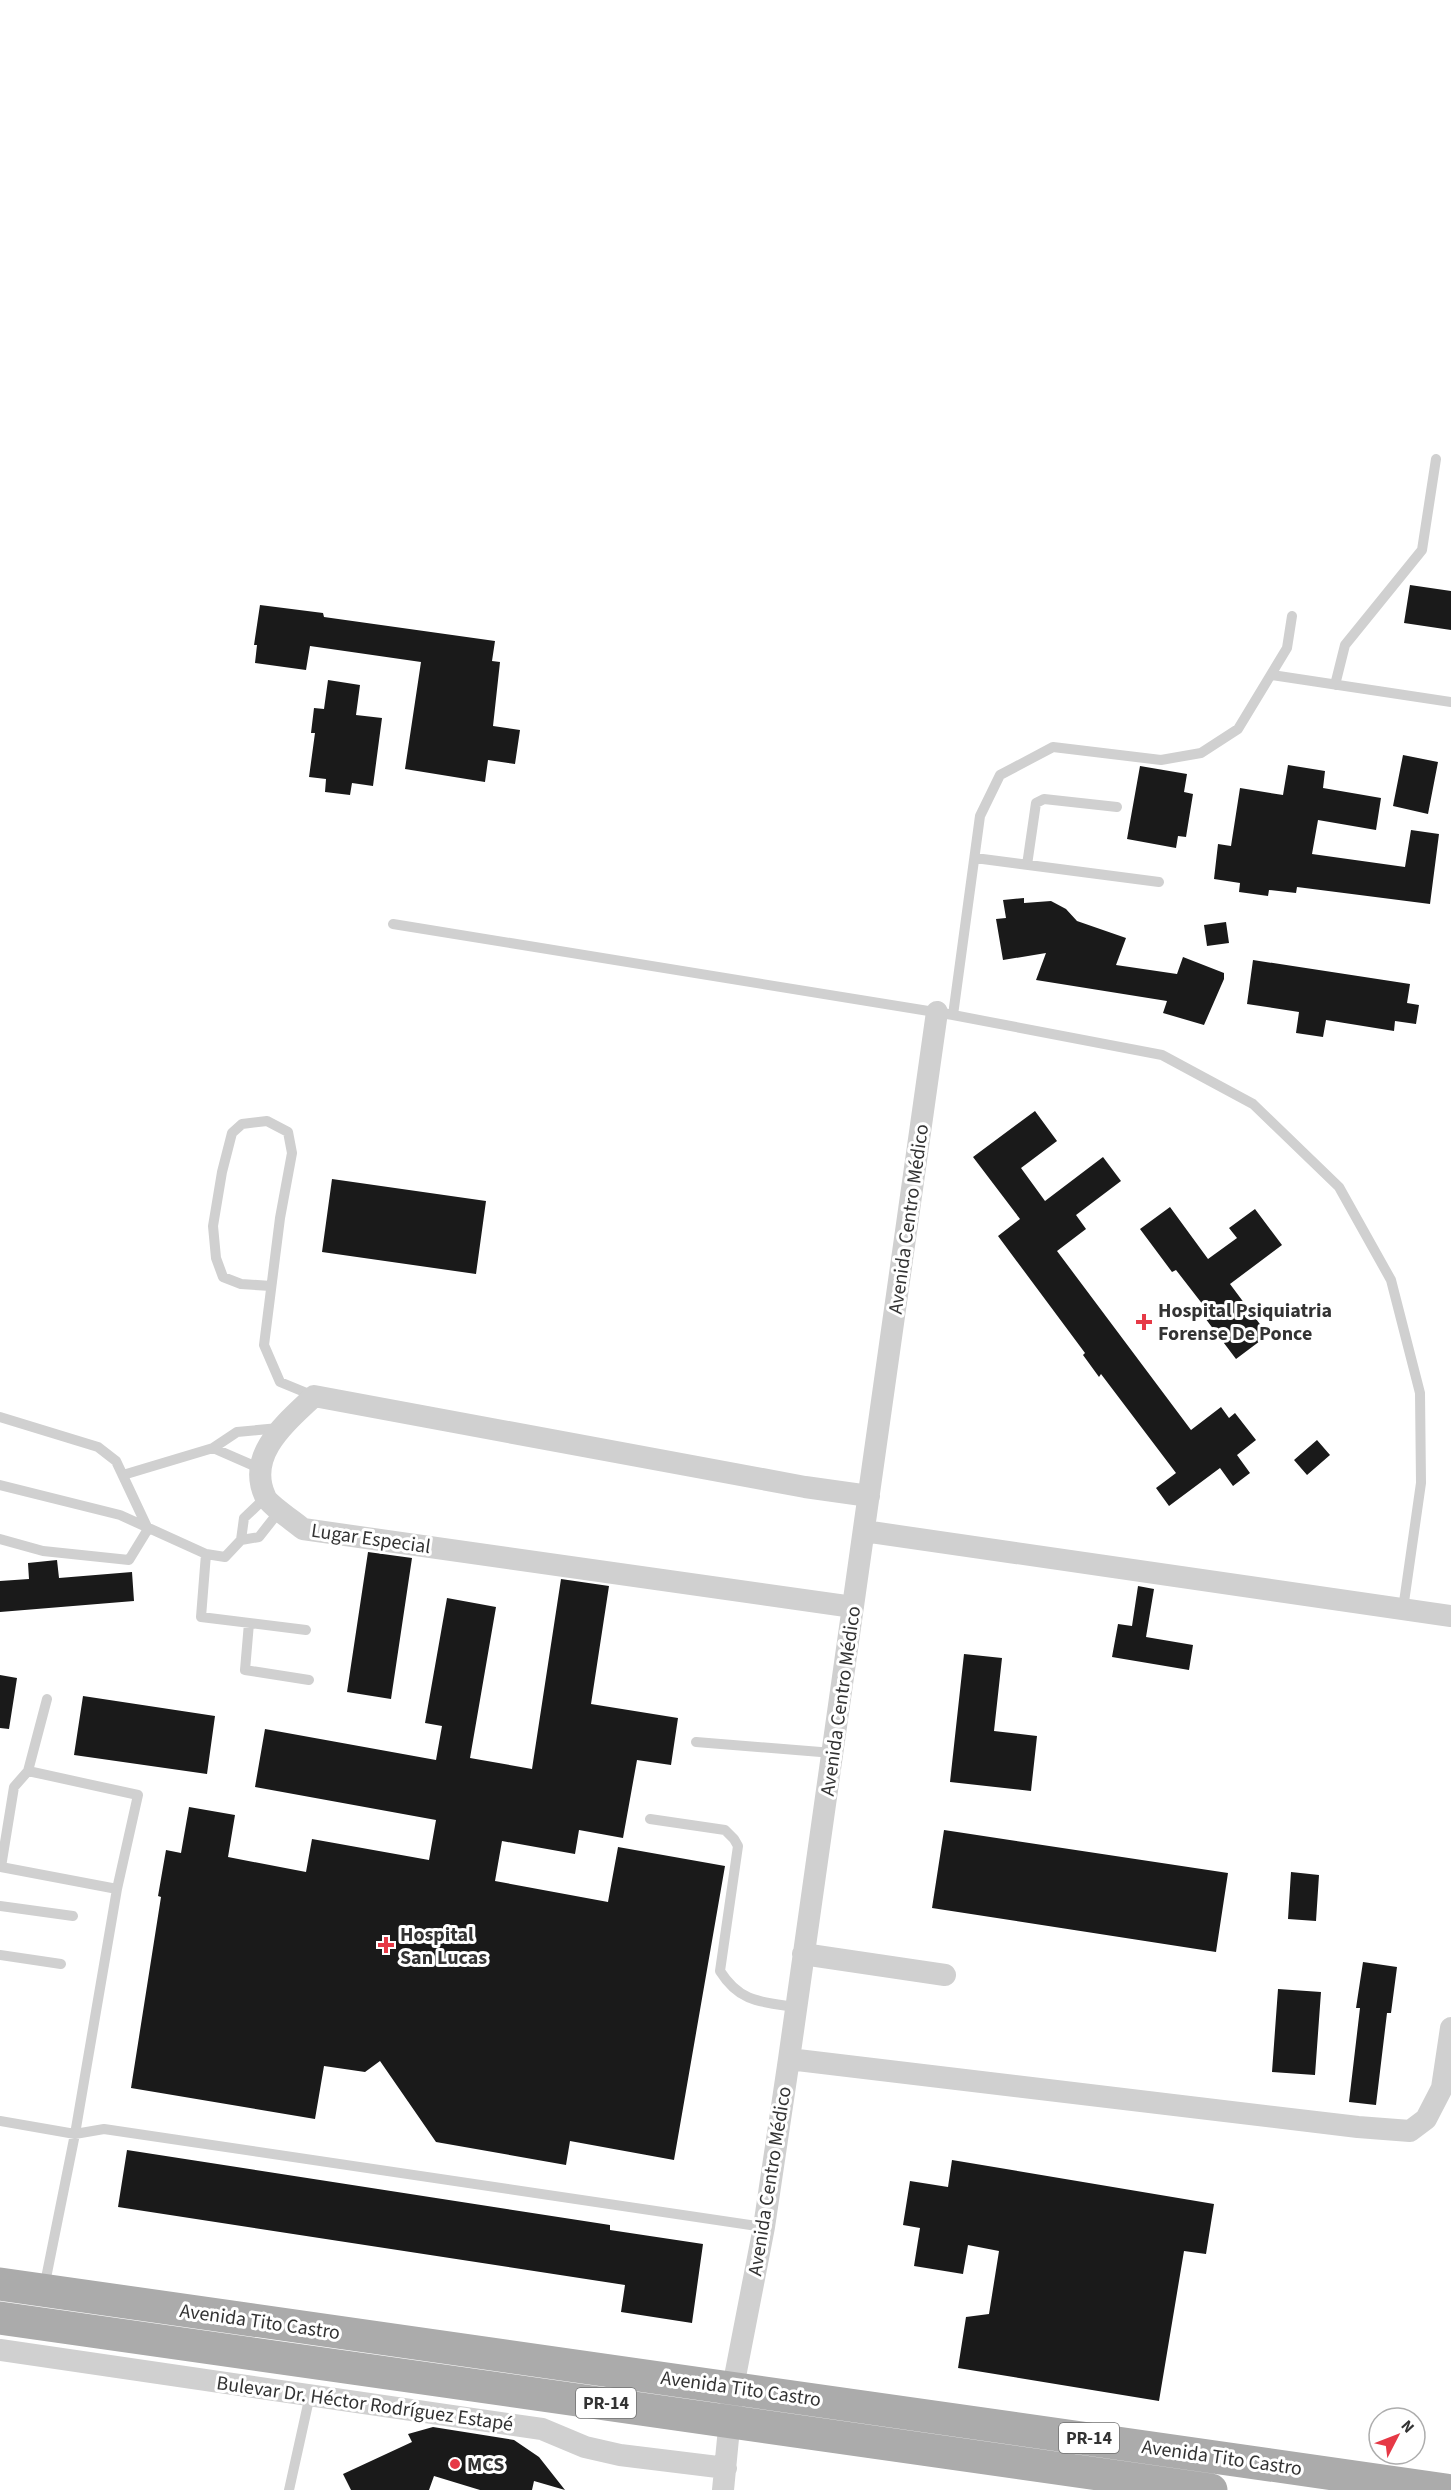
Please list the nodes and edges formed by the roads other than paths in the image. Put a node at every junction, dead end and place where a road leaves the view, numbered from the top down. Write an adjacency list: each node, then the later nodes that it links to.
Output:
1 (1436, 459): 4 (lane)
2 (1292, 616): 3 (lane)
3 (1272, 675): 4 (lane); 7 (lane)
4 (1335, 685): 5 (lane)
5 (1451, 702)
6 (1117, 807): 8 (lane)
7 (975, 858): 8 (lane); 11 (lane)
8 (1027, 865): 9 (lane)
9 (1159, 882)
10 (393, 924): 11 (lane)
11 (945, 1013): 20 (street, Avenida Centro Médico); 28 (lane)
12 (271, 1286): 12 (lane); 13 (lane)
13 (314, 1396): 15 (street); 20 (street)
14 (0, 1417): 18 (lane)
15 (281, 1428): 16 (lane); 17 (street)
16 (213, 1448): 17 (lane); 18 (lane)
17 (259, 1468): 21 (street)
18 (123, 1475): 22 (lane)
19 (0, 1485): 22 (lane)
20 (869, 1496): 23 (street, Avenida Centro Médico)
21 (273, 1504): 25 (lane); 25 (lane); 27 (street, Lugar Especial)
22 (148, 1529): 24 (lane); 26 (lane)
23 (864, 1531): 27 (street, Avenida Centro Médico); 28 (street)
24 (0, 1539)
25 (241, 1540): 26 (lane)
26 (206, 1554): 30 (lane)
27 (854, 1607): 35 (street, Avenida Centro Médico)
28 (1403, 1609): 29 (street)
29 (1451, 1616)
30 (249, 1623): 31 (lane); 32 (lane)
31 (306, 1630)
32 (309, 1680)
33 (47, 1699): 36 (lane)
34 (696, 1742): 35 (lane)
35 (833, 1753): 42 (street, Avenida Centro Médico)
36 (28, 1771): 38 (lane); 39 (lane)
37 (650, 1819): 46 (lane)
38 (1, 1868): 39 (lane)
39 (117, 1889): 50 (lane)
40 (0, 1906): 41 (lane)
41 (73, 1916)
42 (803, 1954): 45 (street); 46 (street, Avenida Centro Médico)
43 (0, 1955): 44 (lane)
44 (61, 1964)
45 (945, 1975)
46 (796, 2007): 48 (street, Avenida Centro Médico)
47 (1451, 2028): 48 (street)
48 (789, 2059): 51 (street, Avenida Centro Médico)
49 (0, 2121): 50 (lane)
50 (75, 2134): 51 (lane); 53 (lane)
51 (764, 2228): 56 (street, Avenida Centro Médico)
52 (0, 2284): 53 (main road, Avenida Tito Castro / PR-14)
53 (40, 2306): 54 (main road, Avenida Tito Castro / PR-14); 56 (main road, Avenida Tito Castro / PR-14); 58 (main road, Avenida Tito Castro / PR-14)
54 (0, 2318)
55 (0, 2350): 57 (street, Bulevar Dr. Héctor Rodríguez Estapé)
56 (733, 2387): 58 (street, Avenida Centro Médico); 62 (main road, Avenida Tito Castro / PR-14)
57 (310, 2395): 59 (street, Bulevar Dr. Héctor Rodríguez Estapé); 60 (lane)
58 (731, 2421): 59 (street, Avenida Centro Médico); 61 (main road, Avenida Tito Castro / PR-14)
59 (725, 2479)
60 (289, 2490)
61 (1211, 2490)
62 (1446, 2490)

